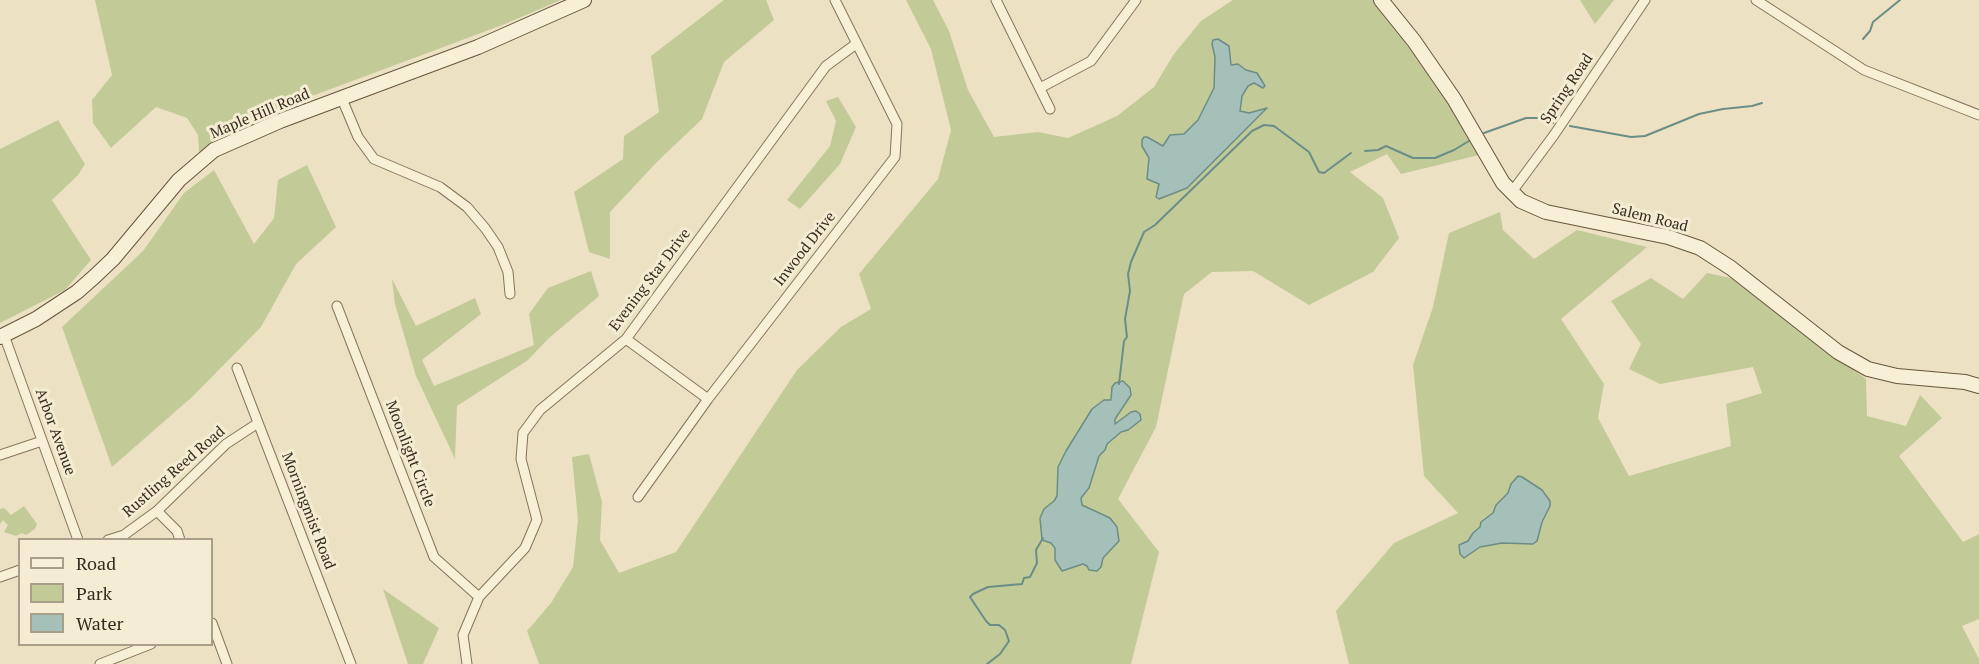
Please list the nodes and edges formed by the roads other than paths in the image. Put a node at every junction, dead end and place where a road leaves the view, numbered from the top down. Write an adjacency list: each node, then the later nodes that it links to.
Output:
1 (584, 0): 10 (street, Maple Hill Road)
2 (835, 0): 8 (street, Inwood Drive)
3 (996, 0): 9 (street)
4 (1136, 0): 9 (street)
5 (1645, 0): 13 (street, Spring Road)
6 (1756, 0): 12 (street)
7 (1387, 2): 13 (street, Salem Road)
8 (856, 44): 17 (street, Evening Star Drive); 20 (street, Inwood Drive)
9 (1040, 88): 11 (street)
10 (342, 99): 14 (street); 16 (street, Maple Hill Road)
11 (1050, 109)
12 (1979, 115)
13 (1511, 193): 19 (street, Salem Road)
14 (510, 294)
15 (337, 306): 31 (street, Moonlight Circle)
16 (2, 336): 22 (street, Arbor Avenue)
17 (626, 339): 20 (street); 31 (street, Evening Star Drive)
18 (237, 368): 21 (street, Morningmist Road)
19 (1979, 387)
20 (708, 399): 24 (street, Inwood Drive)
21 (258, 423): 25 (street, Rustling Reed Road); 36 (street, Morningmist Road)
22 (42, 441): 23 (street); 26 (street, Arbor Avenue)
23 (0, 455)
24 (638, 497)
25 (157, 511): 27 (street, Rustling Reed Road); 28 (street)
26 (77, 538)
27 (114, 538)
28 (179, 538)
29 (18, 571): 30 (street)
30 (0, 577)
31 (479, 597): 37 (street, Evening Star Drive)
32 (213, 625): 35 (street)
33 (148, 646): 34 (street)
34 (100, 664)
35 (228, 664)
36 (351, 664)
37 (467, 664)

